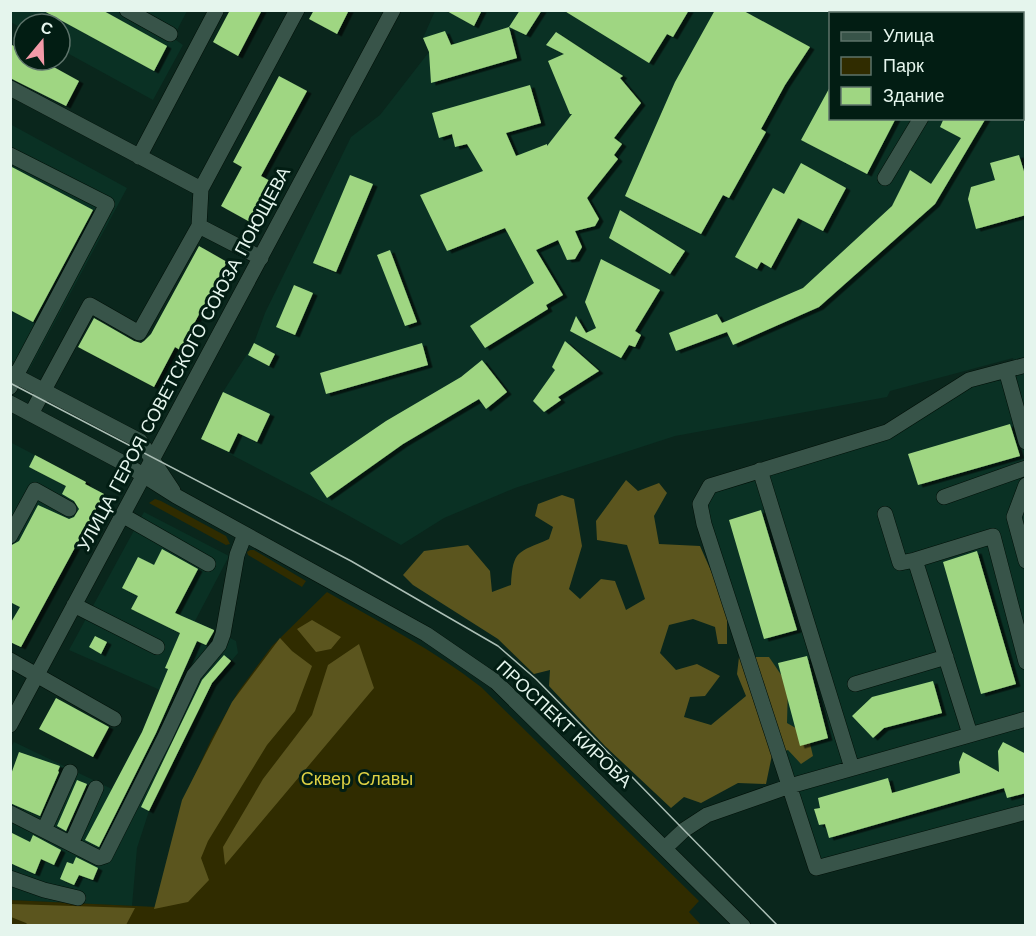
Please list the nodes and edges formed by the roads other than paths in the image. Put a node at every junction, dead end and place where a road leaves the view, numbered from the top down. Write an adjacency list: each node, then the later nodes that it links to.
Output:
1 (127, 10): 5 (street)
2 (216, 10): 9 (street)
3 (297, 10): 11 (street)
4 (393, 10): 13 (street, УЛИЦА ГЕРОЯ СОВЕТСКОГО СОЮЗА ПОЮЩЕВА)
5 (170, 34)
6 (10, 88): 9 (street)
7 (920, 120): 10 (street)
8 (10, 155): 16 (street)
9 (139, 157): 11 (street)
10 (885, 178)
11 (201, 189): 12 (street)
12 (199, 226): 13 (street); 17 (street)
13 (261, 258): 21 (street, УЛИЦА ГЕРОЯ СОВЕТСКОГО СОЮЗА ПОЮЩЕВА)
14 (1026, 365): 15 (street)
15 (1006, 370): 20 (street); 23 (street)
16 (12, 379): 17 (street, ПРОСПЕКТ КИРОВА)
17 (44, 391): 19 (street); 21 (street, ПРОСПЕКТ КИРОВА)
18 (10, 403): 19 (street, ПРОСПЕКТ КИРОВА)
19 (31, 414): 24 (street, ПРОСПЕКТ КИРОВА)
20 (1026, 442)
21 (152, 458): 24 (street, УЛИЦА ГЕРОЯ СОВЕТСКОГО СОЮЗА ПОЮЩЕВА); 26 (street, ПРОСПЕКТ КИРОВА)
22 (1026, 468): 27 (street)
23 (760, 470): 47 (street); 49 (street)
24 (143, 475): 26 (street, ПРОСПЕКТ КИРОВА); 30 (street, УЛИЦА ГЕРОЯ СОВЕТСКОГО СОЮЗА ПОЮЩЕВА)
25 (1026, 485): 34 (street)
26 (176, 496): 31 (street, ПРОСПЕКТ КИРОВА)
27 (945, 497)
28 (69, 509): 32 (street)
29 (885, 514): 33 (street)
30 (122, 515): 35 (street); 36 (street, УЛИЦА ГЕРОЯ СОВЕТСКОГО СОЮЗА ПОЮЩЕВА)
31 (245, 534): 54 (street); 55 (street, ПРОСПЕКТ КИРОВА)
32 (10, 536)
33 (915, 560): 38 (street); 40 (street)
34 (1026, 561)
35 (208, 564)
36 (74, 605): 37 (street); 41 (street, УЛИЦА ГЕРОЯ СОВЕТСКОГО СОЮЗА ПОЮЩЕВА)
37 (157, 647)
38 (946, 657): 42 (street); 46 (street)
39 (10, 660): 41 (street)
40 (1026, 662)
41 (37, 675): 43 (street); 45 (street, УЛИЦА ГЕРОЯ СОВЕТСКОГО СОЮЗА ПОЮЩЕВА)
42 (855, 684)
43 (114, 719)
44 (1026, 719): 46 (street)
45 (10, 725)
46 (970, 735): 47 (street)
47 (852, 768): 49 (street)
48 (70, 772): 53 (street)
49 (790, 786): 51 (street); 55 (street)
50 (96, 788): 54 (street)
51 (1026, 812)
52 (10, 813): 53 (street)
53 (44, 830): 54 (street)
54 (72, 844)
55 (665, 849): 58 (street, ПРОСПЕКТ КИРОВА)
56 (10, 878): 57 (street)
57 (78, 898)
58 (743, 926)

